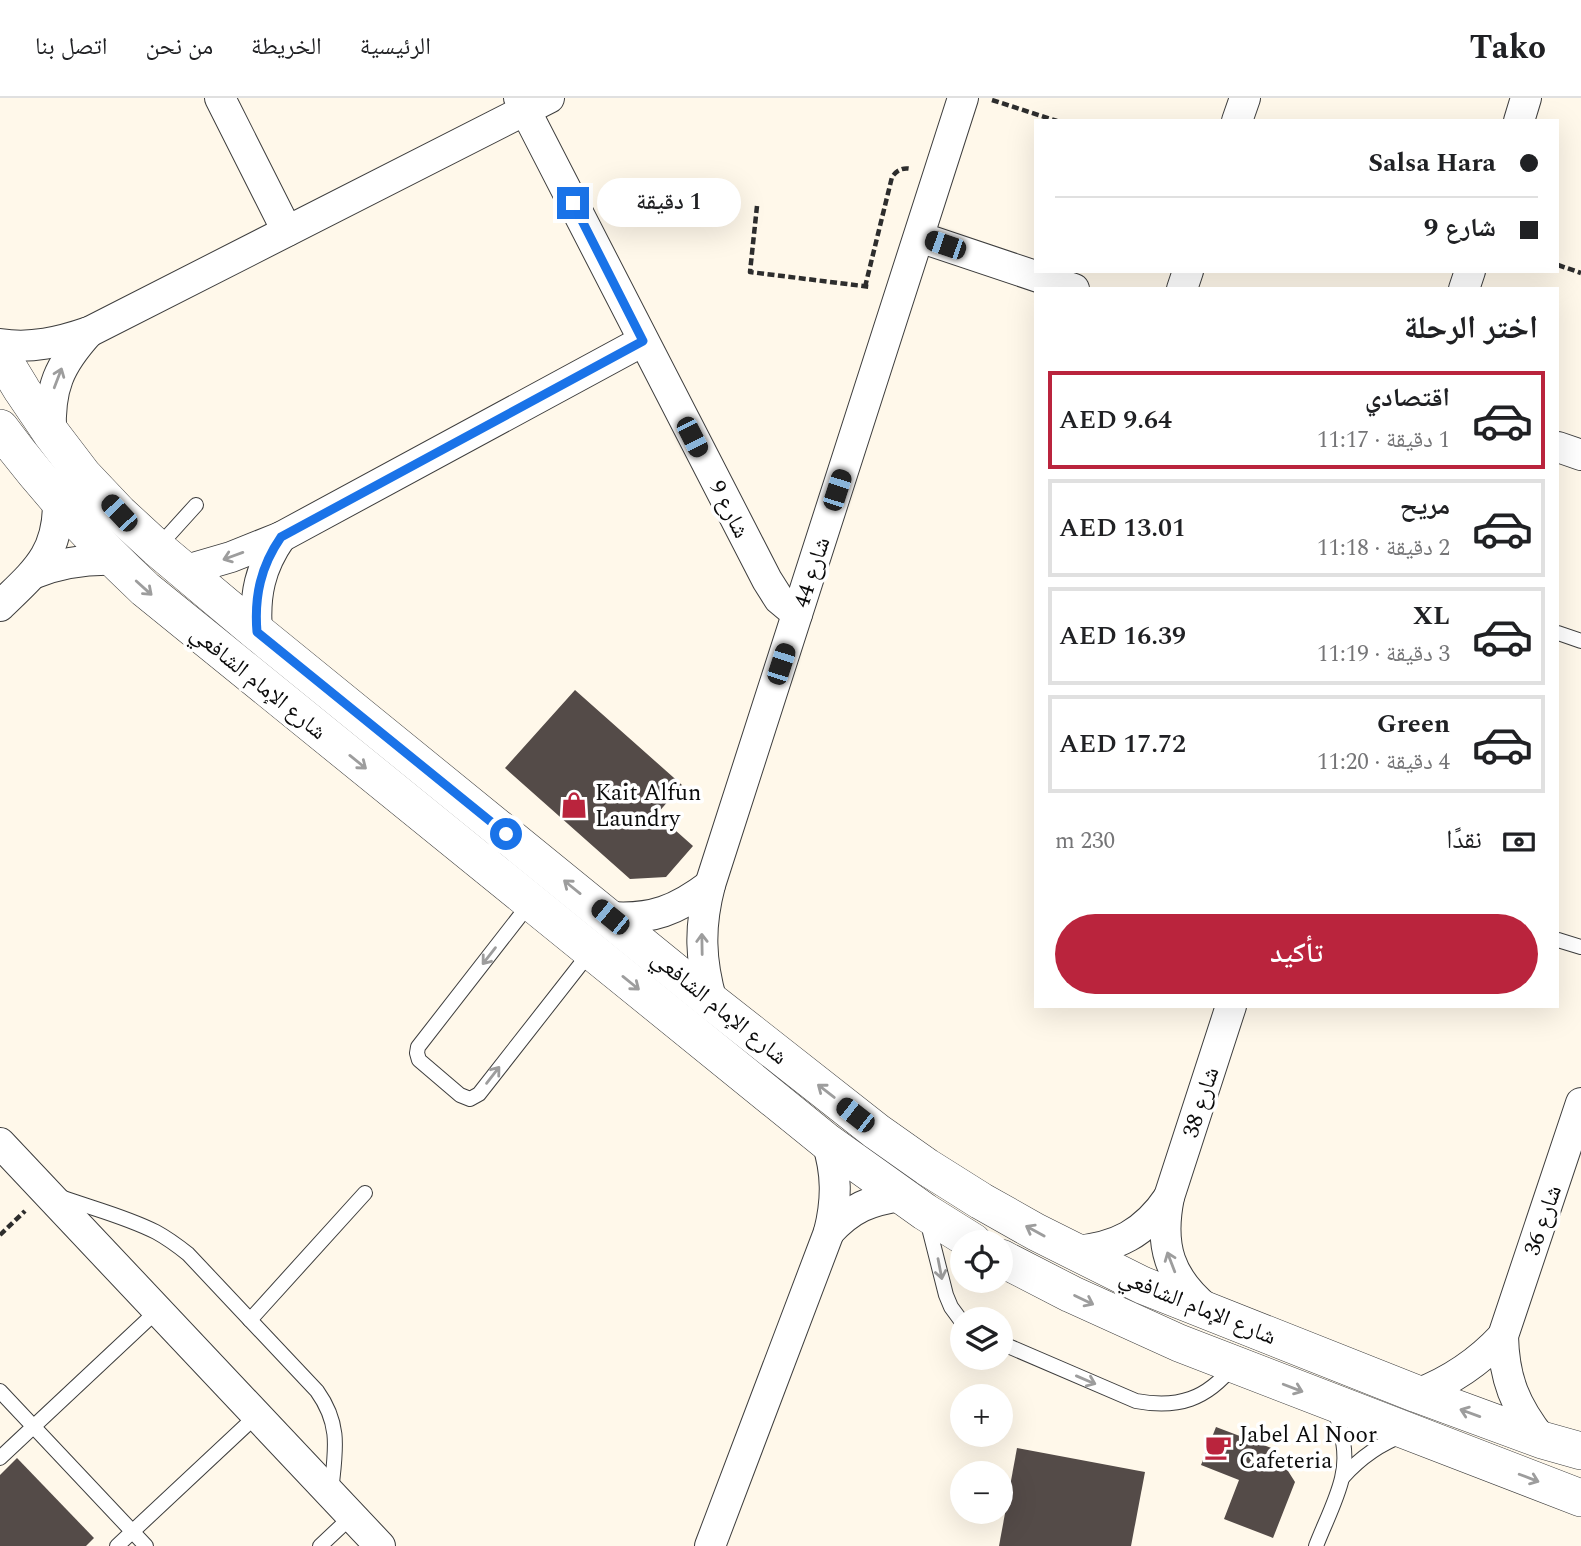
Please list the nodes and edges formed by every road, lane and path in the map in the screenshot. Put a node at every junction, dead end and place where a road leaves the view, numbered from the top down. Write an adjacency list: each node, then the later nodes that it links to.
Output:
1 (220, 98): 12 (street)
2 (963, 98): 10 (street, شارع 44)
3 (986, 98): 7 (path)
4 (1245, 98): 8 (street)
5 (1526, 98): 9 (street)
6 (532, 102): 12 (street); 20 (street, شارع 9)
7 (1051, 119)
8 (1238, 119)
9 (1520, 119)
10 (939, 174): 13 (street, شارع 44); 16 (path)
11 (757, 205): 16 (path)
12 (287, 231): 19 (street)
13 (919, 237): 17 (street); 18 (street, شارع 44)
14 (1559, 265): 15 (path)
15 (1581, 273)
16 (865, 287): 18 (path)
17 (1068, 287)
18 (901, 291): 34 (street, شارع 44)
19 (89, 332): 21 (street); 24 (street, one-way to 19)
20 (643, 341): 29 (street); 34 (street, شارع 9)
21 (0, 344)
22 (0, 354): 24 (street, شارع الإمام الشافعي)
23 (0, 428): 27 (street, شارع الإمام الشافعي)
24 (51, 433): 31 (street, شارع الإمام الشافعي)
25 (1559, 447): 26 (street)
26 (1581, 455)
27 (58, 500): 30 (street, شارع الإمام الشافعي); 32 (street)
28 (196, 505): 31 (lane)
29 (281, 537): 31 (street, one-way to 31); 35 (street)
30 (114, 560): 32 (street); 39 (street, شارع الإمام الشافعي, one-way to 39)
31 (170, 560): 35 (street, شارع الإمام الشافعي)
32 (35, 573): 33 (street)
33 (0, 606)
34 (797, 614): 38 (street, شارع 44)
35 (257, 632): 40 (street, شارع الإمام الشافعي, one-way to 35)
36 (1559, 633): 37 (lane)
37 (1581, 641)
38 (710, 885): 40 (street); 44 (street, شارع 44, one-way to 38)
39 (530, 902): 43 (street, شارع الإمام الشافعي); 43 (lane, one-way to 43)
40 (610, 917): 44 (street, شارع الإمام الشافعي)
41 (1559, 940): 42 (lane)
42 (1581, 947)
43 (591, 951): 47 (street, شارع الإمام الشافعي, one-way to 47)
44 (712, 1002): 55 (street, شارع الإمام الشافعي, one-way to 44)
45 (1230, 1008): 51 (street, شارع 38)
46 (1581, 1103): 61 (street, شارع 36)
47 (827, 1142): 52 (street, شارع الإمام الشافعي); 54 (street)
48 (0, 1143): 49 (street)
49 (46, 1192): 58 (street); 60 (lane)
50 (365, 1192): 60 (lane)
51 (1169, 1197): 55 (street, شارع 38); 59 (street, شارع 38, one-way to 51)
52 (914, 1204): 53 (street, شارع الإمام الشافعي); 54 (street); 57 (lane, one-way to 57)
53 (954, 1230)
54 (829, 1232): 82 (street)
55 (1074, 1251): 59 (street, شارع الإمام الشافعي)
56 (1013, 1264): 63 (street, شارع الإمام الشافعي, one-way to 63)
57 (951, 1307)
58 (158, 1310): 67 (street); 68 (lane)
59 (1212, 1314): 65 (street, شارع الإمام الشافعي)
60 (250, 1320): 74 (lane)
61 (1503, 1336): 65 (street, شارع 36); 70 (street, شارع 36)
62 (1013, 1348): 63 (lane, one-way to 63)
63 (1234, 1365): 66 (street, شارع الإمام الشافعي, one-way to 66)
64 (0, 1391): 68 (lane)
65 (1417, 1394): 70 (street, شارع الإمام الشافعي, one-way to 65)
66 (1331, 1403): 69 (street, شارع الإمام الشافعي); 73 (lane)
67 (257, 1415): 74 (street); 77 (lane)
68 (34, 1427): 72 (lane); 77 (lane)
69 (1413, 1433): 73 (lane); 75 (street, شارع الإمام الشافعي, one-way to 75)
70 (1542, 1440): 71 (street, شارع الإمام الشافعي)
71 (1581, 1451)
72 (0, 1458)
73 (1343, 1477): 83 (lane)
74 (331, 1493): 76 (street)
75 (1581, 1498)
76 (352, 1516): 80 (lane); 81 (street)
77 (132, 1531): 78 (lane); 79 (lane)
78 (117, 1546)
79 (146, 1546)
80 (320, 1546)
81 (380, 1546)
82 (710, 1546)
83 (1316, 1546)

